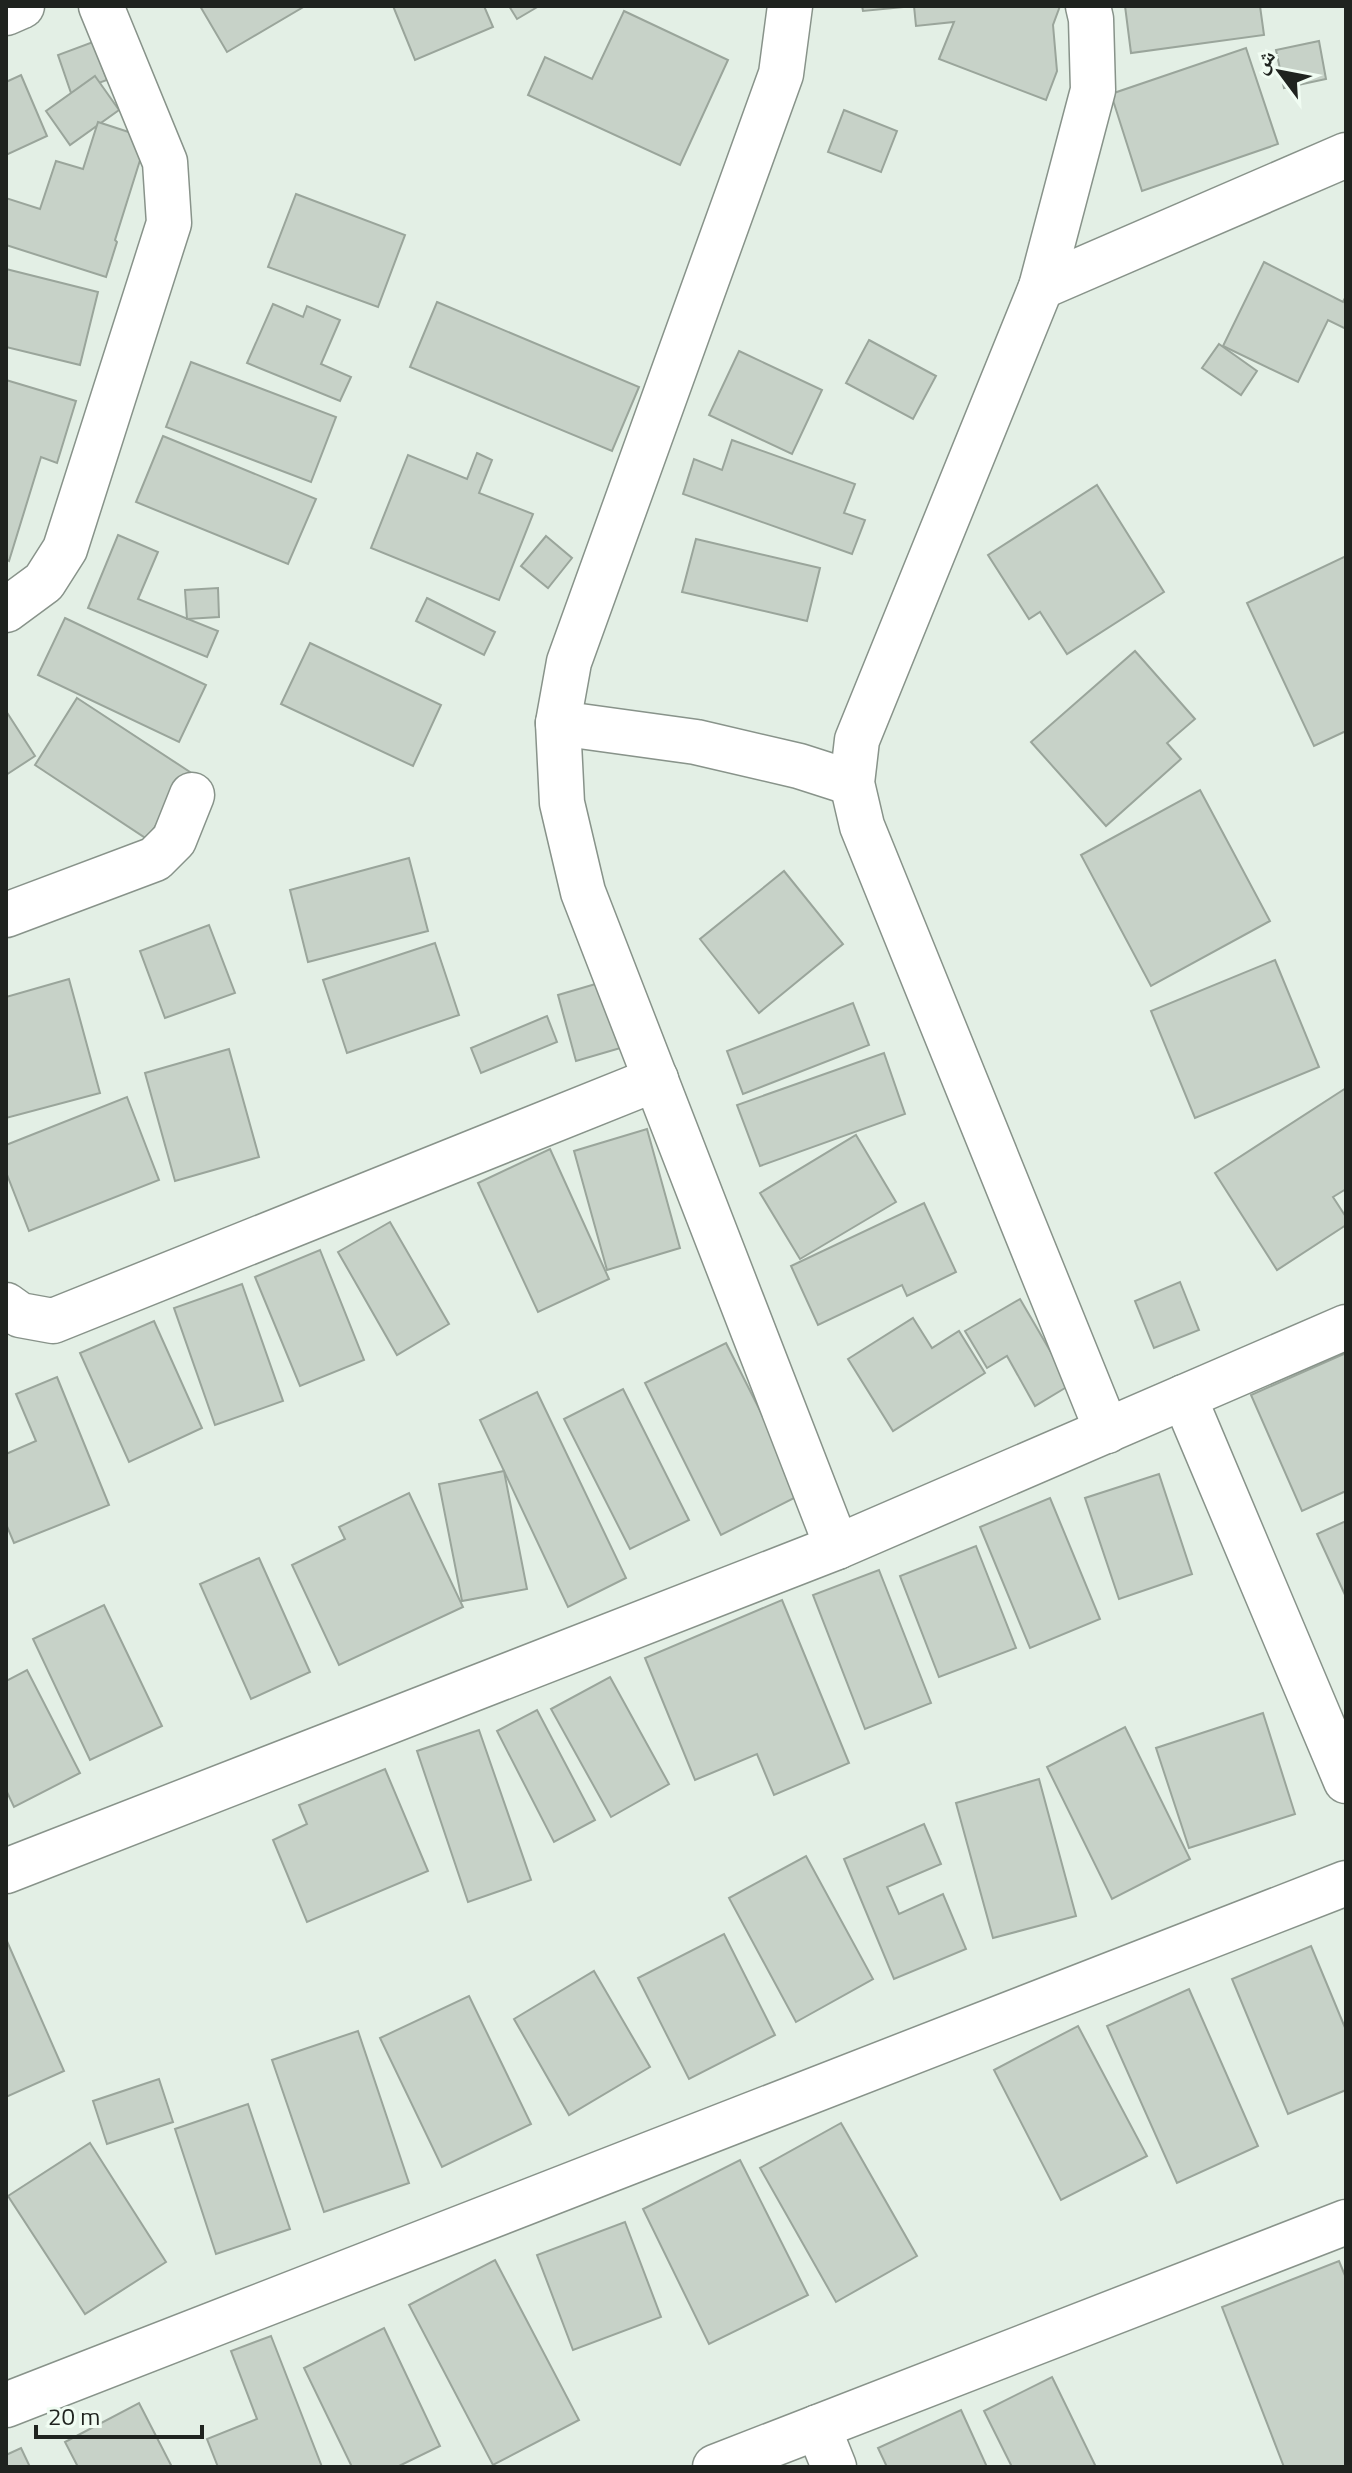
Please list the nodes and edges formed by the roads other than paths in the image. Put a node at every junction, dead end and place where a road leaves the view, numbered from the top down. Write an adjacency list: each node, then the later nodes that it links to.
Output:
1 (22, 6): 5 (street)
2 (101, 6): 8 (street)
3 (790, 6): 9 (street)
4 (1088, 6): 7 (street)
5 (6, 13)
6 (1346, 155): 7 (street)
7 (1041, 287): 10 (street)
8 (6, 610)
9 (558, 723): 10 (street); 13 (street)
10 (852, 783): 17 (street)
11 (192, 795): 12 (street)
12 (6, 915)
13 (656, 1079): 14 (street); 18 (street)
14 (11, 1322)
15 (1346, 1327): 16 (street)
16 (1184, 1397): 17 (street); 19 (street)
17 (1107, 1431): 18 (street)
18 (837, 1547): 20 (street)
19 (1346, 1781)
20 (6, 1871)
21 (1346, 1883): 23 (street)
22 (1346, 2222): 24 (street)
23 (6, 2405)
24 (818, 2427): 25 (street); 26 (street)
25 (715, 2467)
26 (834, 2467)

